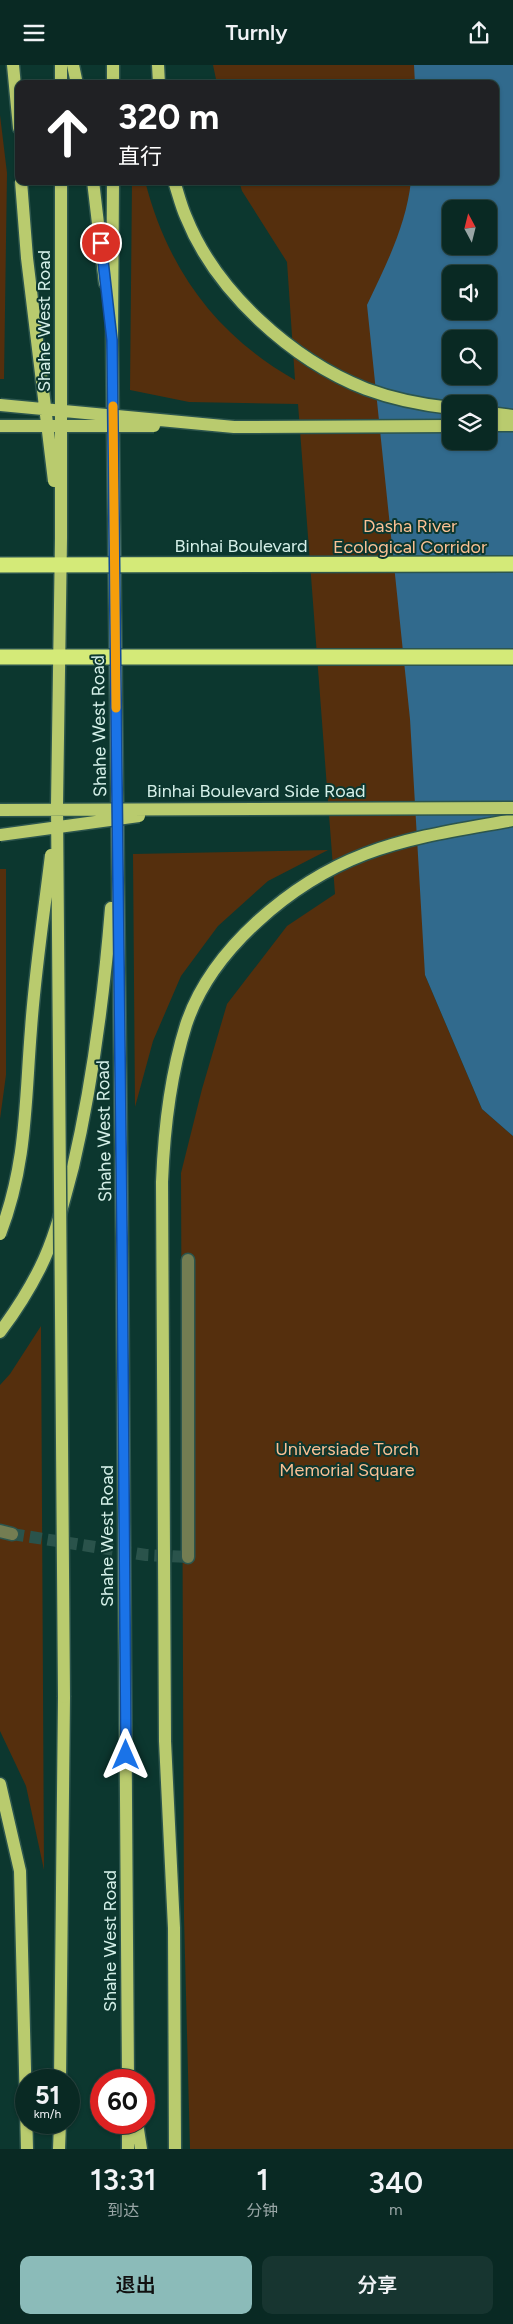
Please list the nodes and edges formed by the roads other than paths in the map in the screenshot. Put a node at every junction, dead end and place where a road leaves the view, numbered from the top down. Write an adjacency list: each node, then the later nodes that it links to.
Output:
1 (13, 65): 10 (main road)
2 (61, 65): 6 (main road)
3 (73, 65): 7 (main road)
4 (113, 65): 8 (main road)
5 (158, 65): 9 (main road)
6 (61, 80)
7 (76, 80)
8 (113, 80)
9 (159, 80)
10 (15, 86)
11 (22, 185): 26 (main road, bridge)
12 (61, 185): 26 (main road, Shahe West Road, bridge)
13 (93, 185): 16 (main road)
14 (113, 185): 16 (main road, Shahe West Road)
15 (175, 185): 18 (main road)
16 (112, 340): 36 (main road, Shahe West Road)
17 (0, 405): 25 (main road, bridge)
18 (442, 407)
19 (497, 414): 20 (main road)
20 (513, 416)
21 (442, 425): 25 (main road)
22 (497, 425): 23 (main road)
23 (513, 425)
24 (0, 426): 25 (main road, bridge)
25 (234, 427)
26 (61, 538): 31 (main road, Shahe West Road, bridge)
27 (513, 564): 28 (highway, Binhai Boulevard, bridge)
28 (0, 565)
29 (0, 657): 30 (highway, bridge)
30 (513, 657)
31 (58, 805): 38 (main road, bridge); 43 (main road, Shahe West Road, bridge)
32 (513, 808): 33 (main road, Binhai Boulevard Side Road, bridge)
33 (209, 809): 34 (main road, Binhai Boulevard Side Road, bridge); 37 (main road, bridge)
34 (0, 810)
35 (513, 820): 52 (main road)
36 (118, 833): 40 (main road); 44 (main road, Shahe West Road)
37 (0, 835)
38 (0, 1234)
39 (188, 1260): 41 (lane)
40 (0, 1332)
41 (188, 1557)
42 (0, 1784): 48 (main road)
43 (60, 2069)
44 (129, 2069)
45 (60, 2134): 49 (main road)
46 (128, 2134): 50 (main road)
47 (139, 2134): 51 (main road)
48 (27, 2149)
49 (59, 2149)
50 (128, 2149)
51 (141, 2149)
52 (175, 2149)

